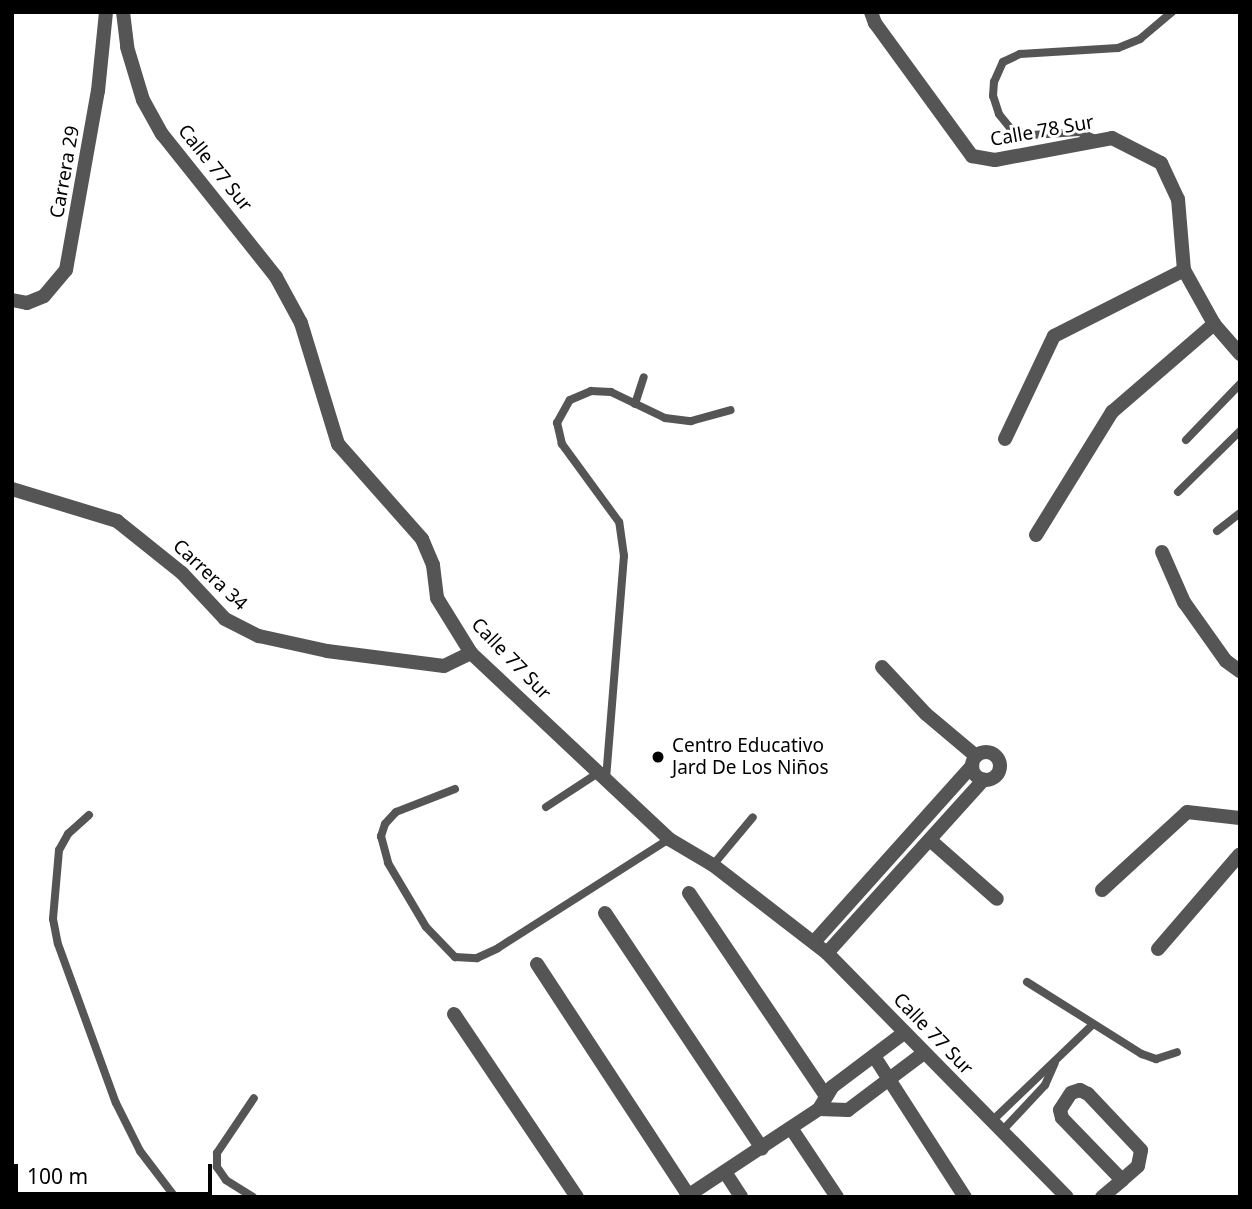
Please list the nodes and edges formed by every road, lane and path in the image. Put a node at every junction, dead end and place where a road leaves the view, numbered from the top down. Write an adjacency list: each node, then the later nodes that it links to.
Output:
1 (106, 12): 7 (street, Carrera 29)
2 (123, 12): 23 (street, Calle 77 Sur)
3 (871, 12): 5 (street, Calle 78 Sur)
4 (1172, 12): 5 (lane)
5 (1095, 139): 6 (street, Calle 78 Sur)
6 (1184, 270): 8 (street, Calle 78 Sur); 15 (street)
7 (12, 300)
8 (1214, 324): 9 (street, Calle 78 Sur); 21 (street)
9 (1240, 354)
10 (644, 377): 12 (lane)
11 (1240, 384): 16 (lane)
12 (635, 404): 13 (lane); 27 (lane)
13 (731, 410)
14 (1240, 431): 18 (lane)
15 (1005, 439)
16 (1186, 440)
17 (12, 489): 23 (street, Carrera 34)
18 (1178, 492)
19 (1240, 513): 20 (lane)
20 (1217, 531)
21 (1036, 535)
22 (1162, 552): 25 (street)
23 (471, 653): 27 (street, Calle 77 Sur)
24 (882, 667): 26 (street)
25 (1240, 671)
26 (974, 761): 28 (street); 28 (street); 42 (street)
27 (602, 776): 30 (lane); 34 (street, Calle 77 Sur)
28 (984, 779): 35 (street)
29 (455, 789): 34 (lane)
30 (546, 807)
31 (89, 815): 63 (lane)
32 (753, 817): 37 (lane)
33 (1240, 818): 38 (street)
34 (669, 839): 37 (street, Calle 77 Sur)
35 (930, 840): 40 (street); 44 (street)
36 (1240, 854): 43 (street)
37 (713, 864): 42 (street, Calle 77 Sur)
38 (1102, 890)
39 (689, 893): 56 (street)
40 (997, 899)
41 (605, 913): 59 (street)
42 (814, 942): 44 (street, Calle 77 Sur)
43 (1158, 949)
44 (827, 953): 49 (street, Calle 77 Sur)
45 (537, 964): 62 (street)
46 (1027, 982): 48 (lane)
47 (454, 1014): 65 (street)
48 (1092, 1025): 50 (lane); 53 (lane)
49 (904, 1033): 51 (street, Calle 77 Sur); 52 (street)
50 (1177, 1052)
51 (924, 1053): 54 (street); 57 (street, Calle 77 Sur)
52 (874, 1056): 54 (street); 56 (street)
53 (1056, 1060): 57 (lane); 57 (lane)
54 (889, 1080): 56 (street); 68 (street)
55 (254, 1098): 64 (lane)
56 (822, 1102): 58 (street)
57 (997, 1126): 69 (street, Calle 77 Sur)
58 (791, 1128): 59 (street); 67 (street)
59 (762, 1148): 60 (street)
60 (724, 1172): 62 (street); 66 (street)
61 (1122, 1180): 61 (street); 70 (street)
62 (687, 1196)
63 (175, 1197)
64 (253, 1197)
65 (577, 1197)
66 (741, 1197)
67 (838, 1197)
68 (965, 1197)
69 (1067, 1197)
70 (1102, 1197)

